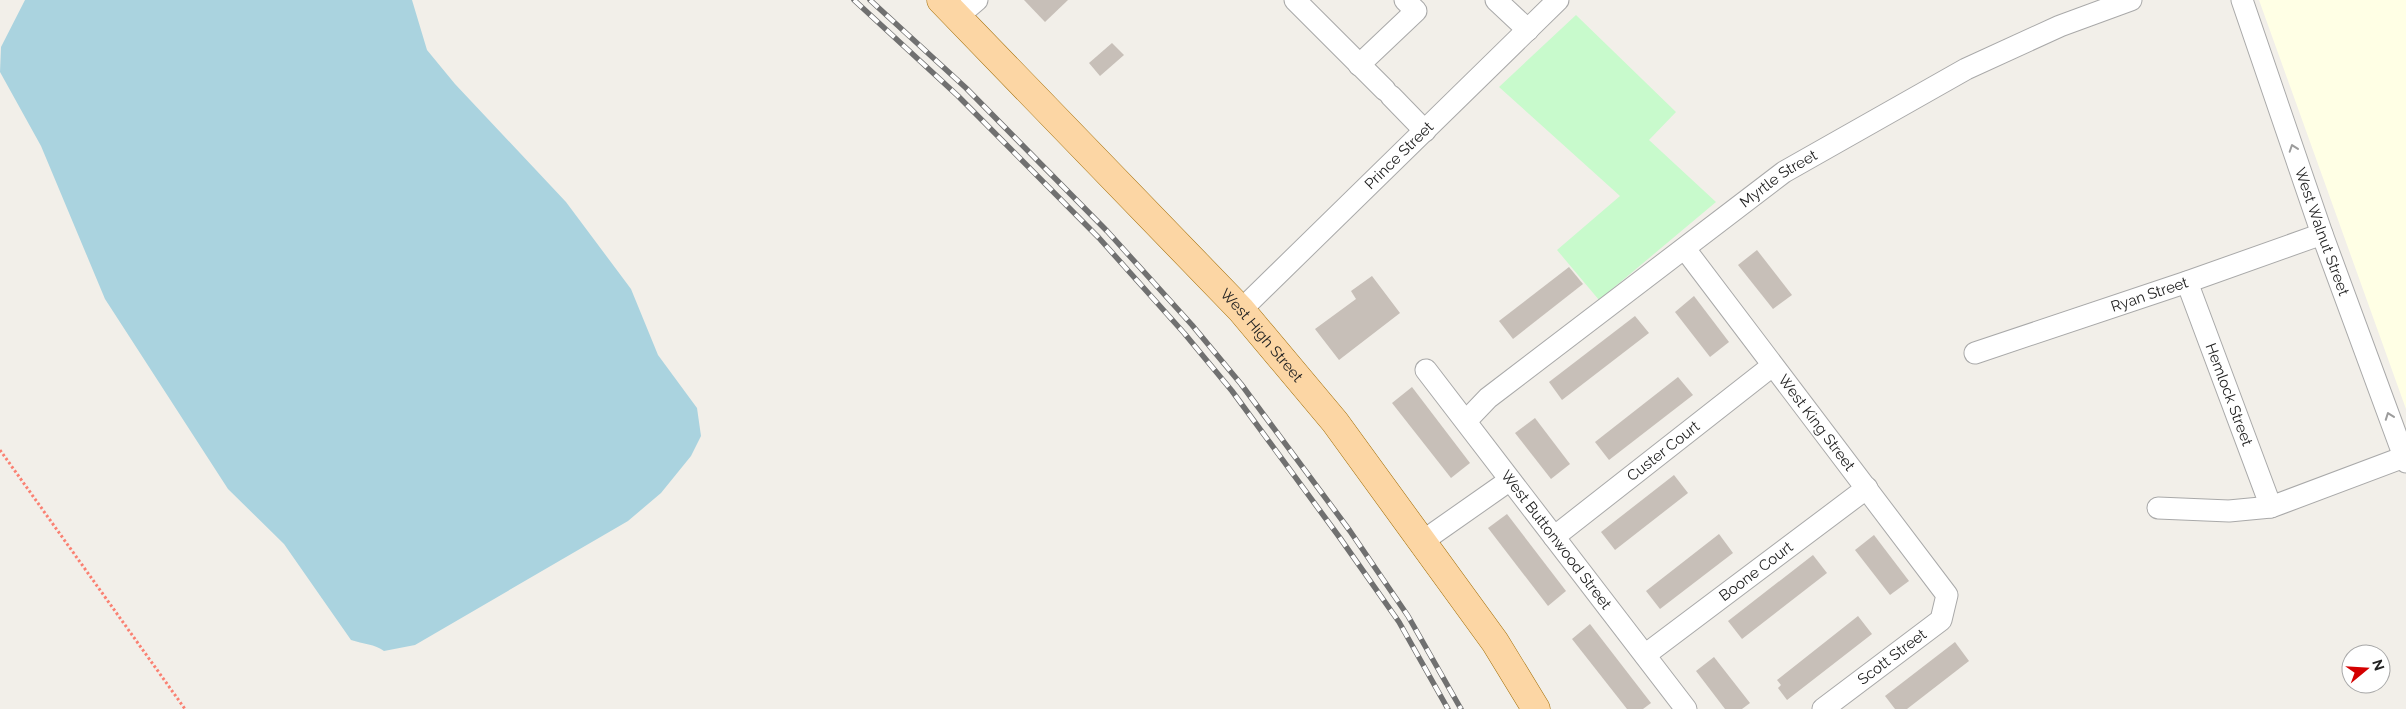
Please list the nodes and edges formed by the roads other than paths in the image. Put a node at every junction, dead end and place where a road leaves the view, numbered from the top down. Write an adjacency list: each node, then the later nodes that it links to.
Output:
1 (1296, 0): 9 (street)
2 (1404, 0): 9 (street)
3 (1496, 0): 8 (street)
4 (1558, 0): 8 (street, Prince Street)
5 (2132, 0): 12 (street, Myrtle Street)
6 (2242, 0): 11 (street, West Walnut Street, one-way to 6)
7 (958, 6): 14 (main road, West High Street)
8 (1528, 30): 10 (street, Prince Street)
9 (1360, 65): 10 (street)
10 (1425, 130): 14 (street, Prince Street)
11 (2322, 234): 13 (street, Ryan Street); 19 (street, West Walnut Street, one-way to 11)
12 (1685, 249): 16 (street, West King Street); 18 (street, Myrtle Street)
13 (2187, 282): 15 (street, Ryan Street); 22 (street, Hemlock Street)
14 (1241, 310): 25 (main road, West High Street)
15 (1975, 353)
16 (1772, 366): 21 (street, West King Street); 24 (street, Custer Court)
17 (1426, 370): 18 (street, West Buttonwood Street)
18 (1466, 421): 20 (street, West Buttonwood Street)
19 (2403, 448): 22 (street)
20 (1510, 480): 24 (street, West Buttonwood Street); 25 (street)
21 (1867, 488): 26 (street, West King Street); 27 (street, Boone Court)
22 (2271, 507): 23 (street)
23 (2158, 508)
24 (1554, 537): 27 (street, West Buttonwood Street)
25 (1423, 540): 28 (main road, West High Street)
26 (1947, 595): 30 (street, Scott Street)
27 (1645, 655): 29 (street, West Buttonwood Street)
28 (1536, 709)
29 (1686, 709)
30 (1823, 709)

